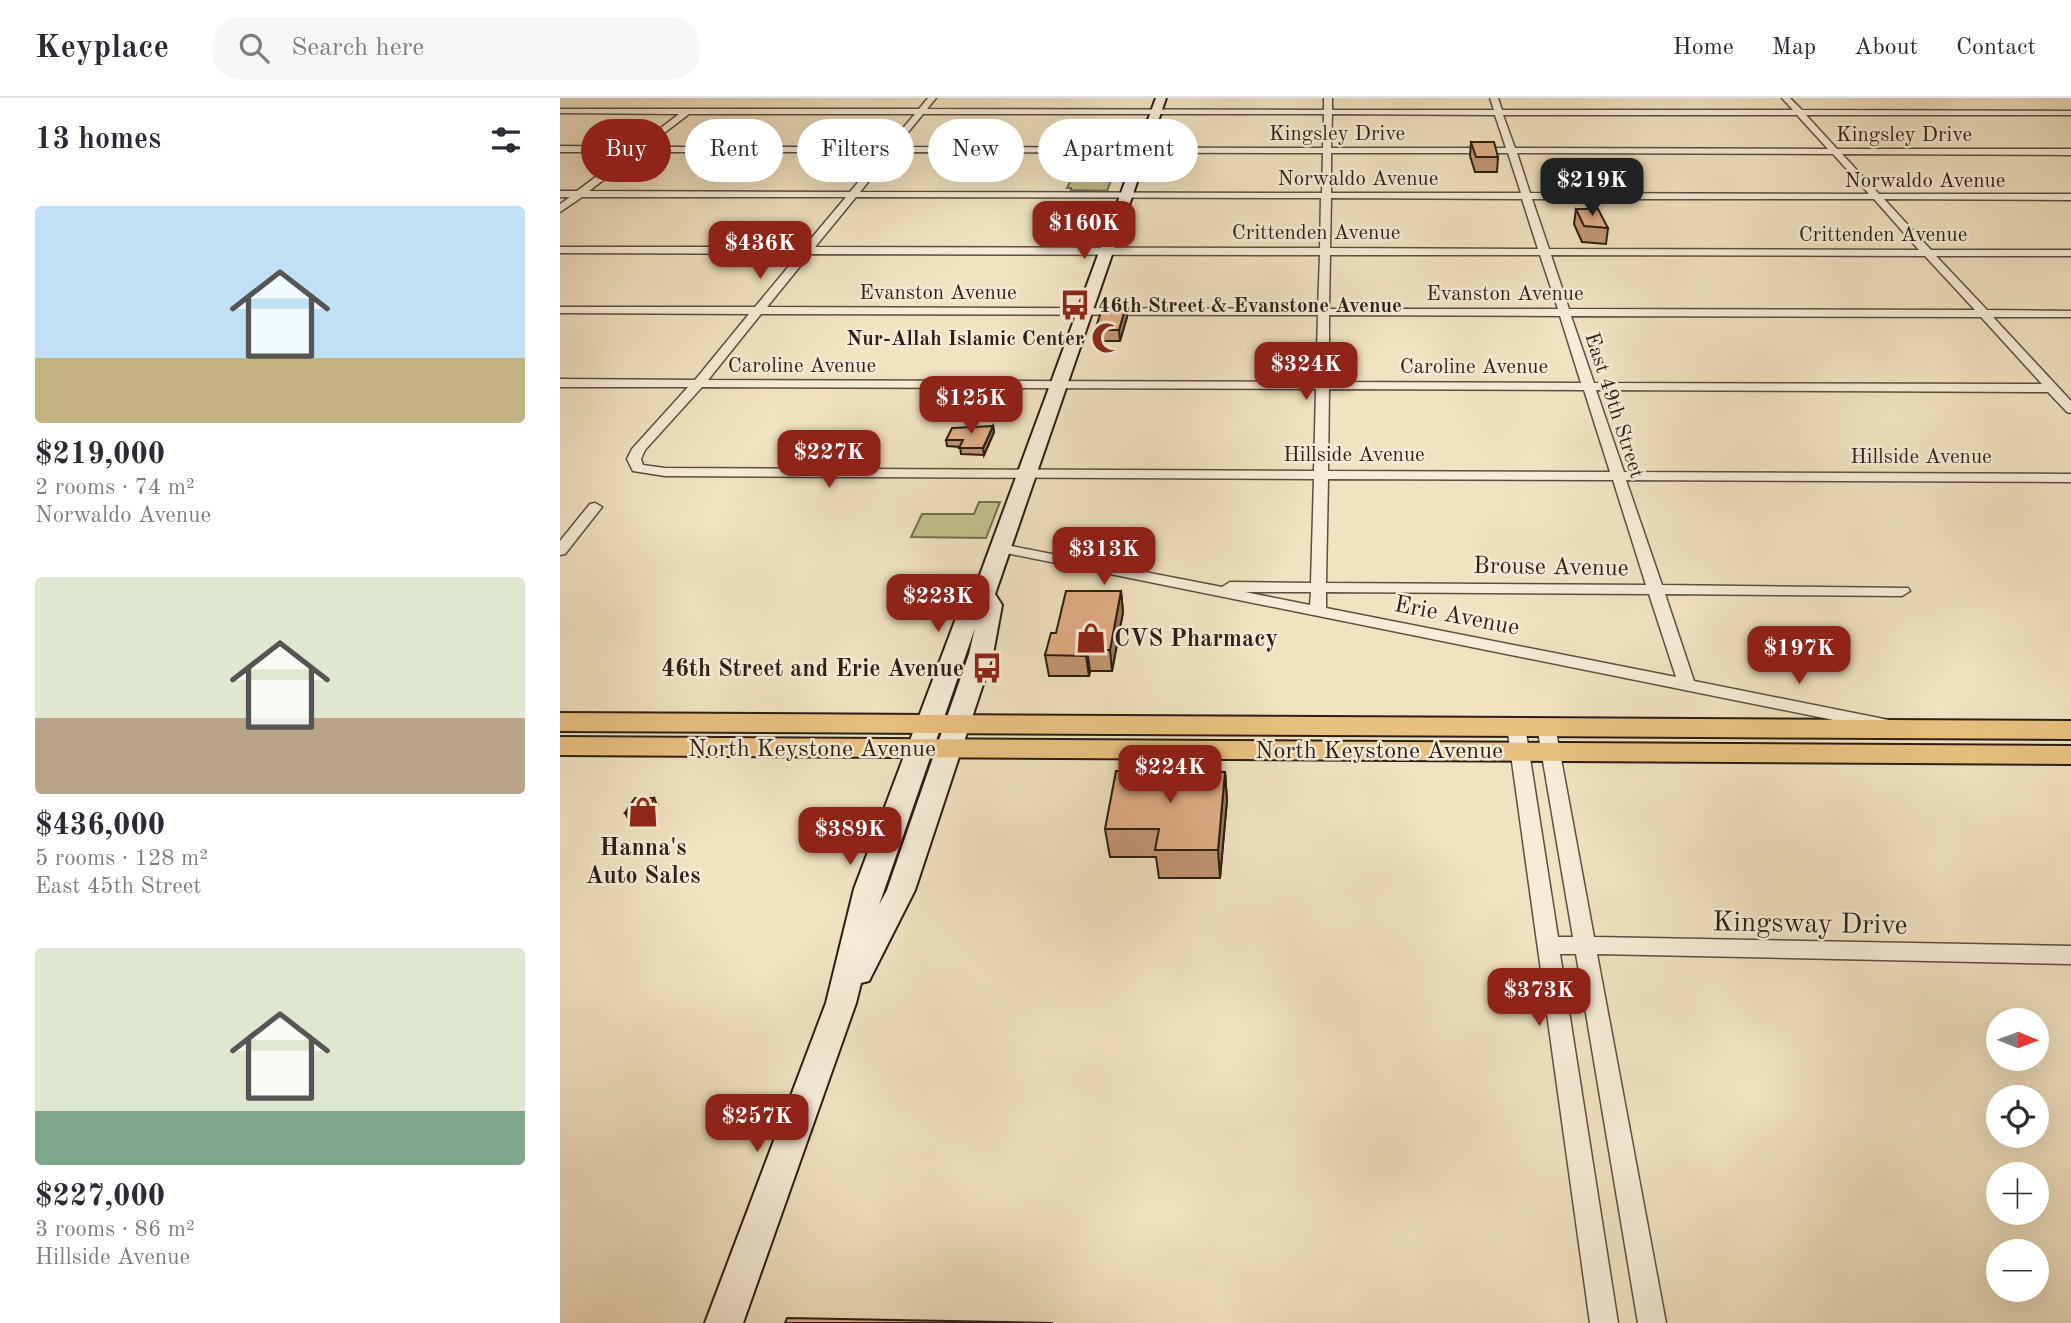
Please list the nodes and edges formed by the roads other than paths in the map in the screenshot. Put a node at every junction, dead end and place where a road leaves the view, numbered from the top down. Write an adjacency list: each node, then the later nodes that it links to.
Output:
1 (932, 98): 10 (street)
2 (1328, 98): 11 (street)
3 (1494, 98): 12 (street, East 49th Street)
4 (1786, 98): 13 (street)
5 (754, 99): 9 (street)
6 (1159, 105): 10 (street); 11 (street)
7 (560, 111): 8 (street)
8 (687, 111): 9 (street); 16 (street)
9 (740, 111): 10 (street)
10 (921, 111): 15 (street)
11 (1328, 112): 12 (street); 24 (street)
12 (1498, 112): 13 (street); 25 (street, East 49th Street)
13 (1800, 113): 14 (street); 26 (street)
14 (2071, 113)
15 (914, 120)
16 (671, 123)
17 (560, 149): 18 (street, Kingsley Drive)
18 (581, 149)
19 (671, 149): 20 (street, Kingsley Drive)
20 (797, 149)
21 (914, 149): 22 (street, Kingsley Drive)
22 (1038, 150)
23 (1198, 150): 24 (street, Kingsley Drive)
24 (1327, 150): 25 (street, Kingsley Drive); 35 (street)
25 (1511, 151): 26 (street, Kingsley Drive); 36 (street, East 49th Street)
26 (1835, 151): 27 (street, Kingsley Drive); 37 (street)
27 (2071, 152)
28 (595, 182): 32 (street)
29 (863, 182): 33 (street)
30 (1132, 182): 34 (main road)
31 (560, 194): 32 (street, Norwaldo Avenue)
32 (579, 194): 33 (street, Norwaldo Avenue); 39 (street)
33 (852, 195): 34 (street, Norwaldo Avenue); 41 (street)
34 (1127, 195): 35 (street, Norwaldo Avenue); 42 (main road)
35 (1326, 195): 36 (street, Norwaldo Avenue); 43 (street)
36 (1526, 196): 37 (street, Norwaldo Avenue); 44 (street, East 49th Street)
37 (1877, 197): 38 (street, Norwaldo Avenue); 45 (street)
38 (2071, 197)
39 (560, 209)
40 (560, 250): 41 (street, Crittenden Avenue)
41 (806, 250): 42 (street, Crittenden Avenue); 48 (street)
42 (1107, 251): 43 (street, Crittenden Avenue); 49 (main road)
43 (1325, 251): 44 (street, Crittenden Avenue); 50 (street)
44 (1544, 252): 45 (street, Crittenden Avenue); 51 (street, East 49th Street)
45 (1928, 253): 46 (street, Crittenden Avenue); 52 (street)
46 (2071, 253)
47 (560, 310): 48 (street, Evanston Avenue)
48 (757, 311): 49 (street, Evanston Avenue); 55 (street)
49 (1085, 311): 50 (street, Evanston Avenue); 56 (main road)
50 (1324, 312): 51 (street, Evanston Avenue); 57 (street)
51 (1564, 313): 52 (street, Evanston Avenue); 58 (street, East 49th Street)
52 (1984, 314): 53 (street, Evanston Avenue); 59 (street)
53 (2071, 314)
54 (560, 383): 55 (street, Caroline Avenue)
55 (698, 384): 56 (street, Caroline Avenue); 61 (street, Hillside Avenue)
56 (1059, 384): 57 (street, Caroline Avenue); 61 (main road)
57 (1322, 385): 58 (street, Caroline Avenue); 62 (street)
58 (1588, 386): 59 (street, Caroline Avenue); 63 (street, East 49th Street)
59 (2051, 388): 60 (street)
60 (2071, 409)
61 (1027, 474): 62 (street, Hillside Avenue); 66 (main road)
62 (1321, 475): 63 (street, Hillside Avenue); 68 (street)
63 (1618, 476): 64 (street, Hillside Avenue); 70 (street, East 49th Street)
64 (2071, 478)
65 (595, 507): 67 (street)
66 (1000, 548): 69 (street, Erie Avenue); 72 (main road)
67 (560, 551)
68 (1319, 586): 69 (street, Brouse Avenue); 70 (street, Brouse Avenue); 73 (street)
69 (1199, 587): 73 (street, Erie Avenue)
70 (1655, 590): 71 (street, Brouse Avenue); 74 (street, East 49th Street)
71 (1902, 591)
72 (984, 594): 78 (main road); 79 (main road)
73 (1318, 613): 74 (street, Erie Avenue)
74 (1686, 683): 76 (street, Erie Avenue)
75 (560, 722): 78 (main road, North Keystone Avenue)
76 (1905, 729): 77 (main road, North Keystone Avenue); 81 (main road, North Keystone Avenue)
77 (2071, 730)
78 (925, 736): 79 (main road, North Keystone Avenue); 82 (main road, North Keystone Avenue); 87 (main road)
79 (954, 736): 80 (main road, North Keystone Avenue); 87 (main road)
80 (1518, 738): 81 (main road, North Keystone Avenue); 84 (street)
81 (1548, 739): 83 (main road, North Keystone Avenue); 85 (street)
82 (560, 746)
83 (2071, 755)
84 (1548, 945): 85 (street, Kingsway Drive); 89 (street)
85 (1585, 945): 86 (street, Kingsway Drive); 90 (street)
86 (2071, 955)
87 (841, 1003): 88 (main road)
88 (724, 1323)
89 (1604, 1323)
90 (1652, 1323)

